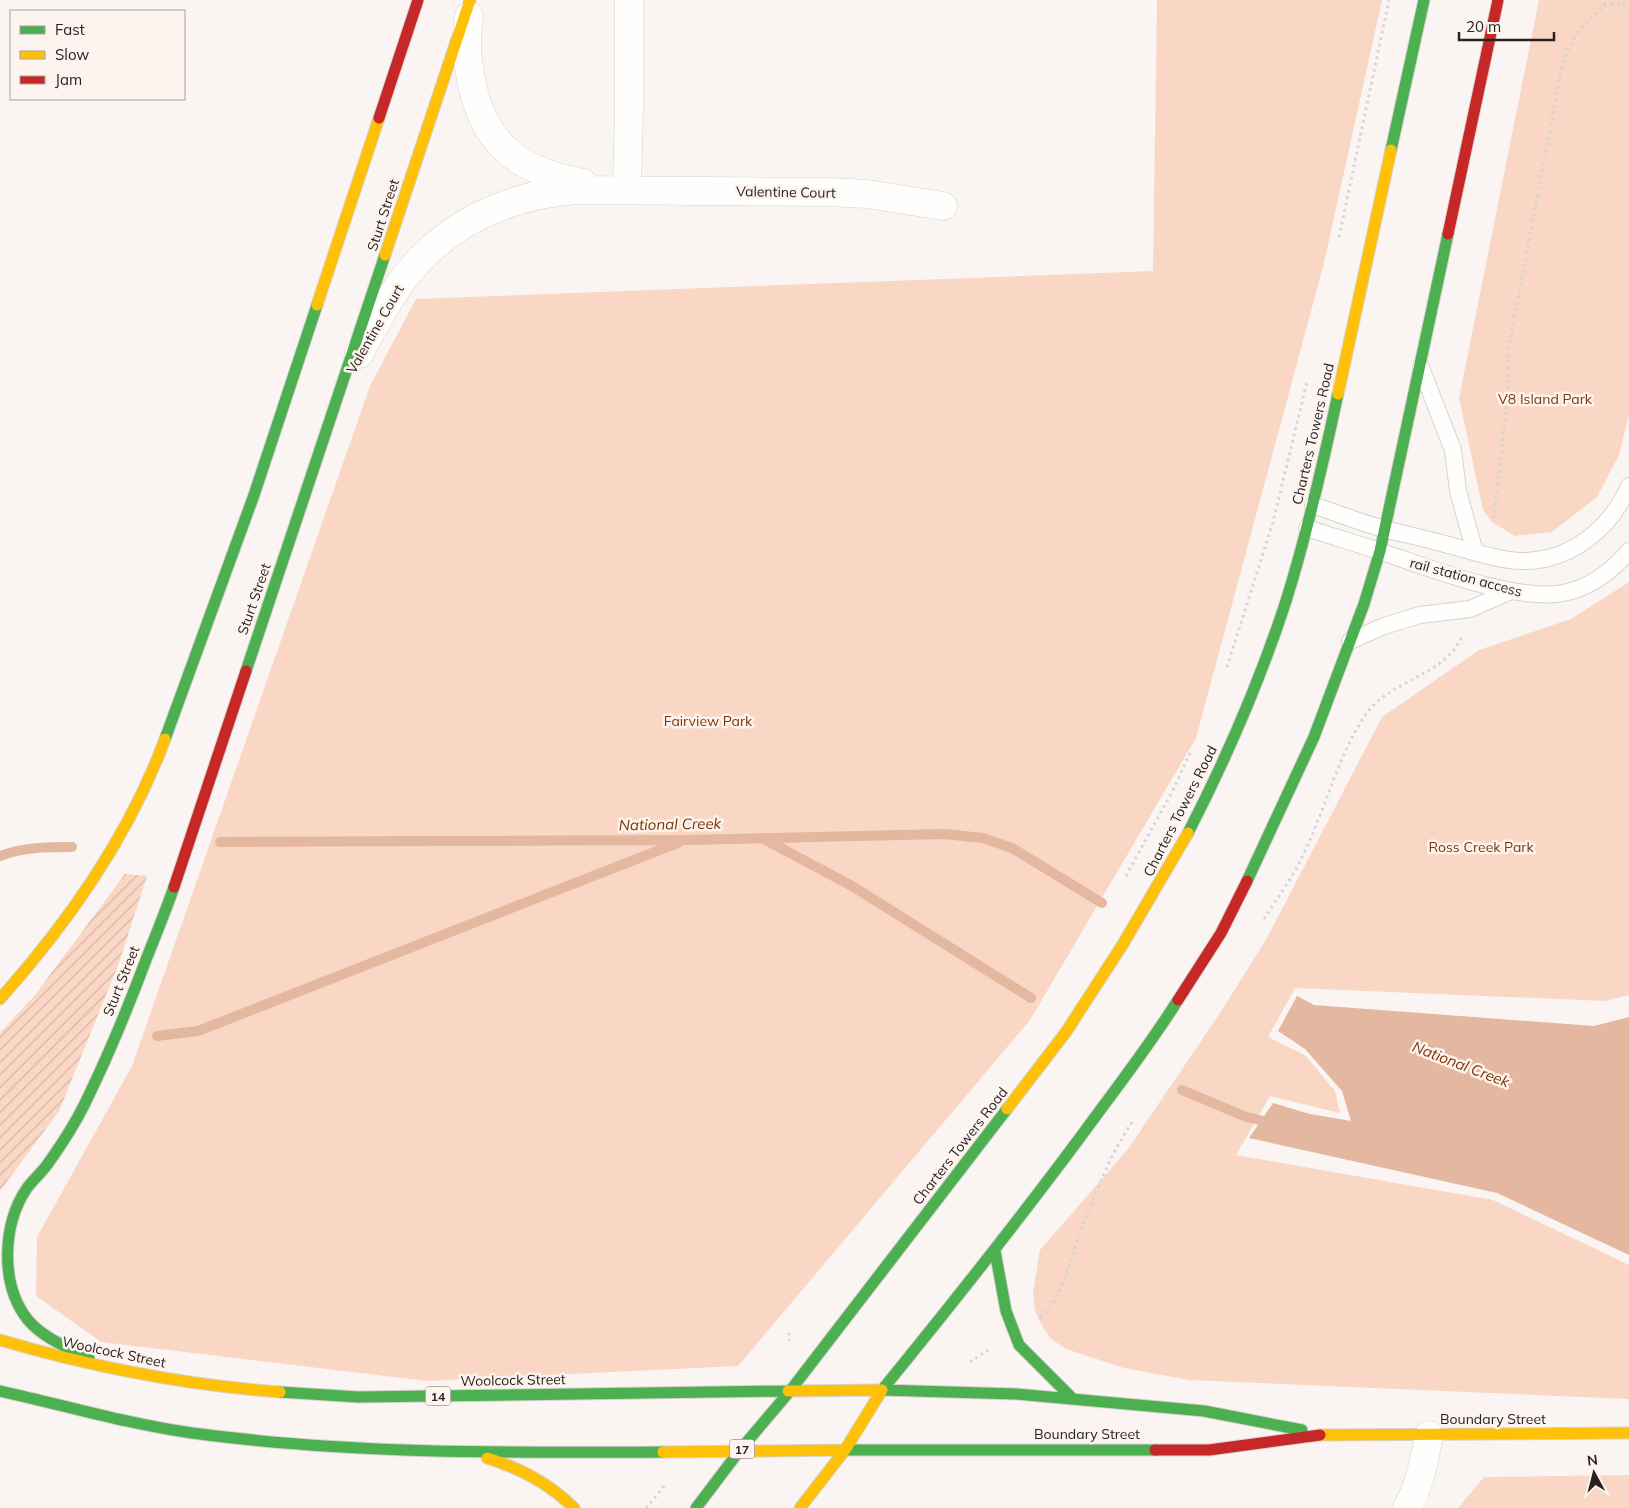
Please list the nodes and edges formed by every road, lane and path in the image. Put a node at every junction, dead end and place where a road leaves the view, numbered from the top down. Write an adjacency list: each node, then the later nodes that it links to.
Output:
1 (418, 0): 27 (main road)
2 (471, 0): 9 (street, Valentine Court); 14 (main road, Sturt Street)
3 (629, 0): 9 (street)
4 (1389, 0): 11 (path)
5 (1424, 0): 16 (main road, Charters Towers Road / 17)
6 (1498, 0): 12 (main road)
7 (1629, 2): 8 (path)
8 (1604, 6)
9 (627, 189): 10 (street, Valentine Court); 14 (street, Valentine Court)
10 (943, 206)
11 (1337, 244)
12 (1420, 366): 18 (main road); 21 (lane)
13 (1308, 380): 24 (path)
14 (341, 388): 28 (main road, Sturt Street)
15 (1629, 486): 21 (lane)
16 (1313, 505): 17 (main road, Charters Towers Road / 17); 18 (lane)
17 (1307, 528): 19 (lane, rail station access); 37 (main road, Charters Towers Road / 17)
18 (1385, 529): 19 (main road); 21 (lane)
19 (1380, 551): 22 (lane, rail station access); 23 (main road)
20 (1629, 551): 22 (lane, rail station access)
21 (1475, 552)
22 (1511, 591): 23 (lane)
23 (1350, 640): 30 (main road)
24 (1225, 672)
25 (1192, 749): 26 (path)
26 (1122, 884)
27 (0, 999)
28 (27, 1190): 29 (main road, Sturt Street); 34 (main road, Sturt Street)
29 (0, 1220)
30 (995, 1251): 36 (main road); 38 (main road)
31 (0, 1340): 34 (main road, Woolcock Street / 14)
32 (991, 1348): 33 (path)
33 (967, 1364)
34 (106, 1367): 37 (main road, Woolcock Street / 14)
35 (0, 1390): 44 (main road, 14)
36 (882, 1390): 37 (main road, Woolcock Street / 14); 38 (main road, Boundary Street / 14); 43 (main road)
37 (790, 1391): 42 (main road, Charters Towers Road / 17)
38 (1073, 1399): 39 (main road, Boundary Street / 14)
39 (1328, 1434): 41 (main road, Boundary Street / 14); 43 (main road, Boundary Street / 14)
40 (1629, 1434): 41 (main road, Boundary Street / 14)
41 (1429, 1435): 50 (street)
42 (740, 1450): 43 (main road, 14); 44 (main road, 14); 48 (main road, Charters Towers Road / 17)
43 (845, 1450): 49 (main road)
44 (466, 1452): 46 (main road)
45 (666, 1484): 47 (path)
46 (574, 1508)
47 (646, 1508)
48 (696, 1508)
49 (800, 1508)
50 (1406, 1508)

